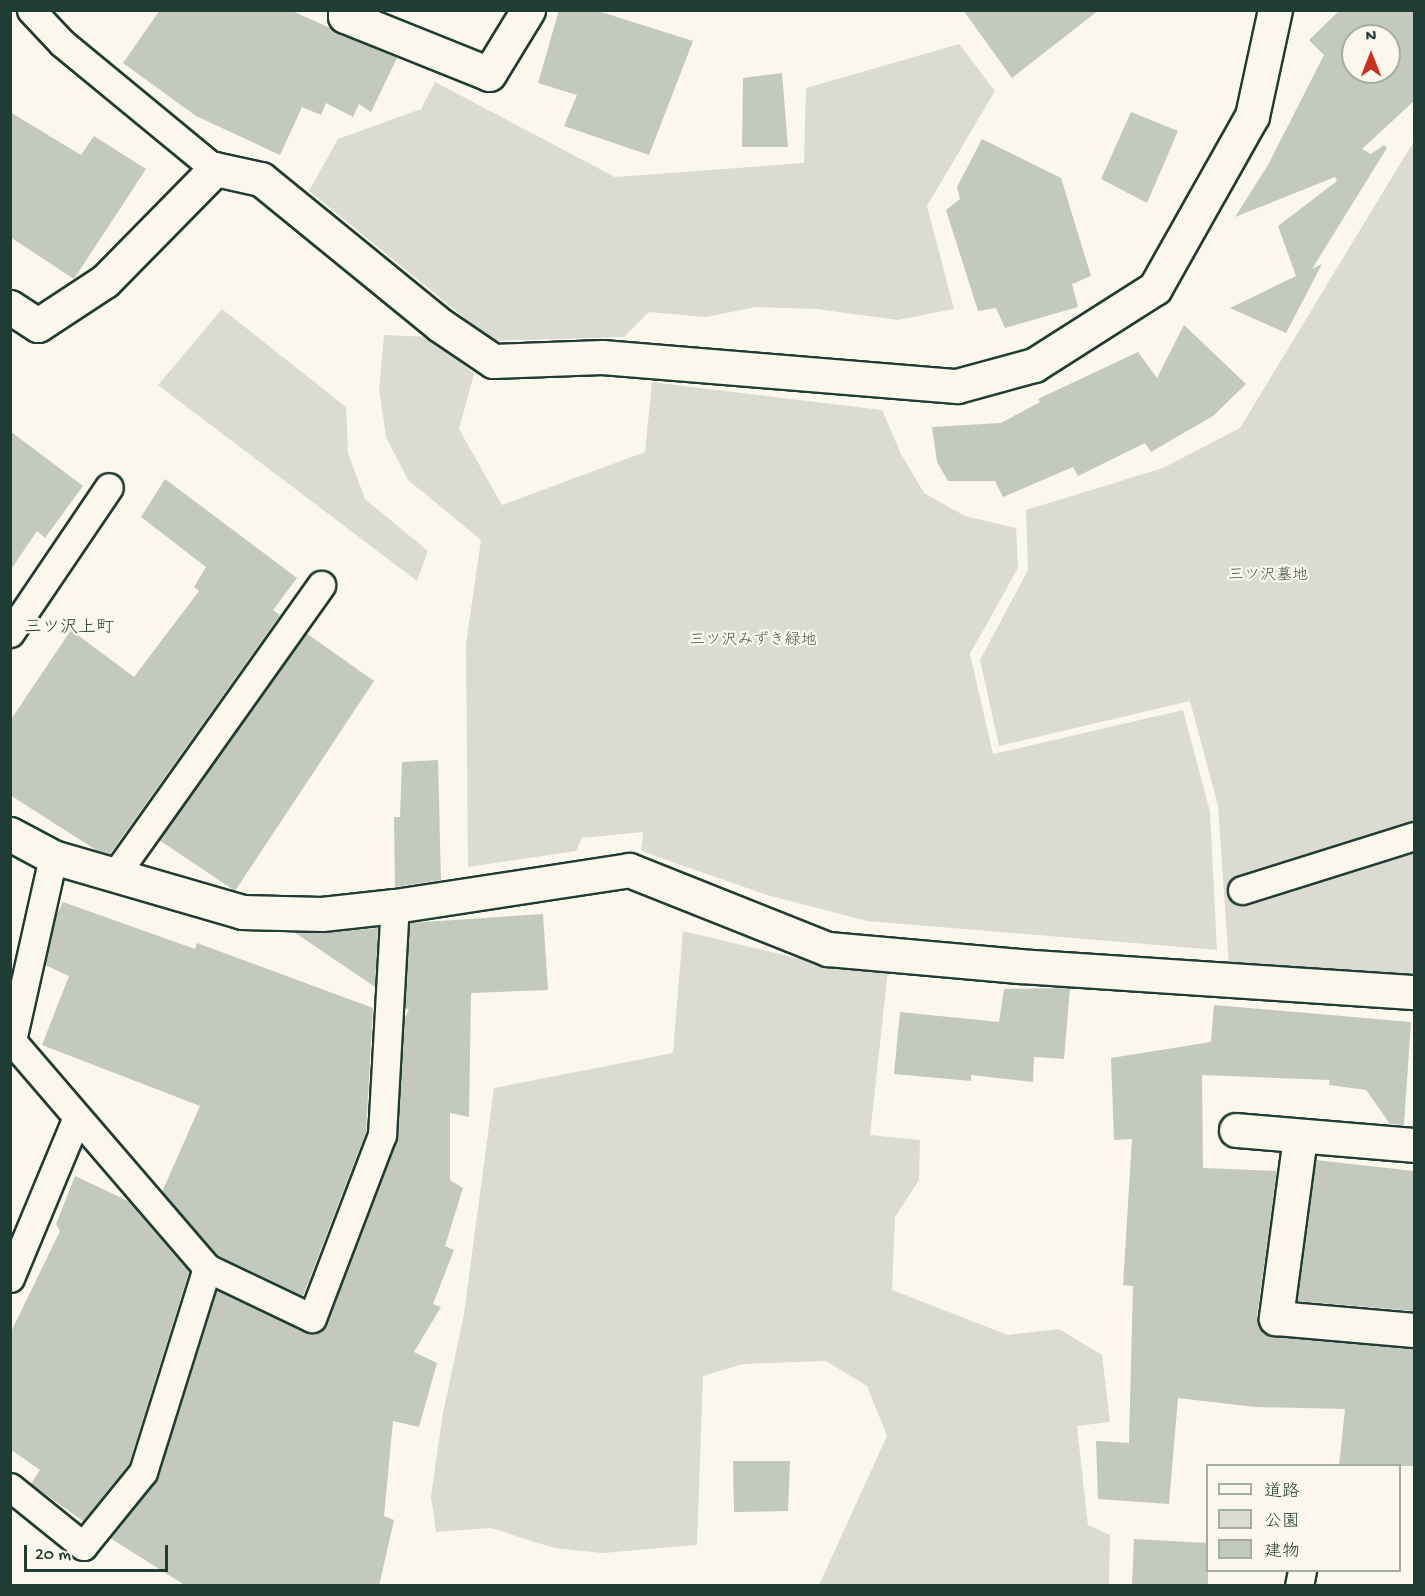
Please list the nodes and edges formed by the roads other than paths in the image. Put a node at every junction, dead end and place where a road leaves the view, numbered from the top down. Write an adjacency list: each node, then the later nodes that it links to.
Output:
1 (32, 10): 5 (lane)
2 (345, 10): 3 (street)
3 (528, 10)
4 (1275, 10): 5 (street)
5 (215, 169): 6 (street)
6 (10, 307)
7 (109, 487): 9 (lane)
8 (321, 585): 13 (lane)
9 (10, 633)
10 (10, 834): 12 (street)
11 (1414, 837): 14 (lane)
12 (53, 857): 13 (street); 17 (lane)
13 (114, 875): 15 (street)
14 (1242, 890)
15 (395, 906): 16 (street); 21 (lane)
16 (1414, 992)
17 (77, 1117): 21 (lane); 22 (lane)
18 (1236, 1130): 19 (street)
19 (1300, 1137): 20 (street); 23 (street)
20 (1414, 1145)
21 (207, 1268): 24 (lane)
22 (10, 1278)
23 (1414, 1330)
24 (10, 1487)

